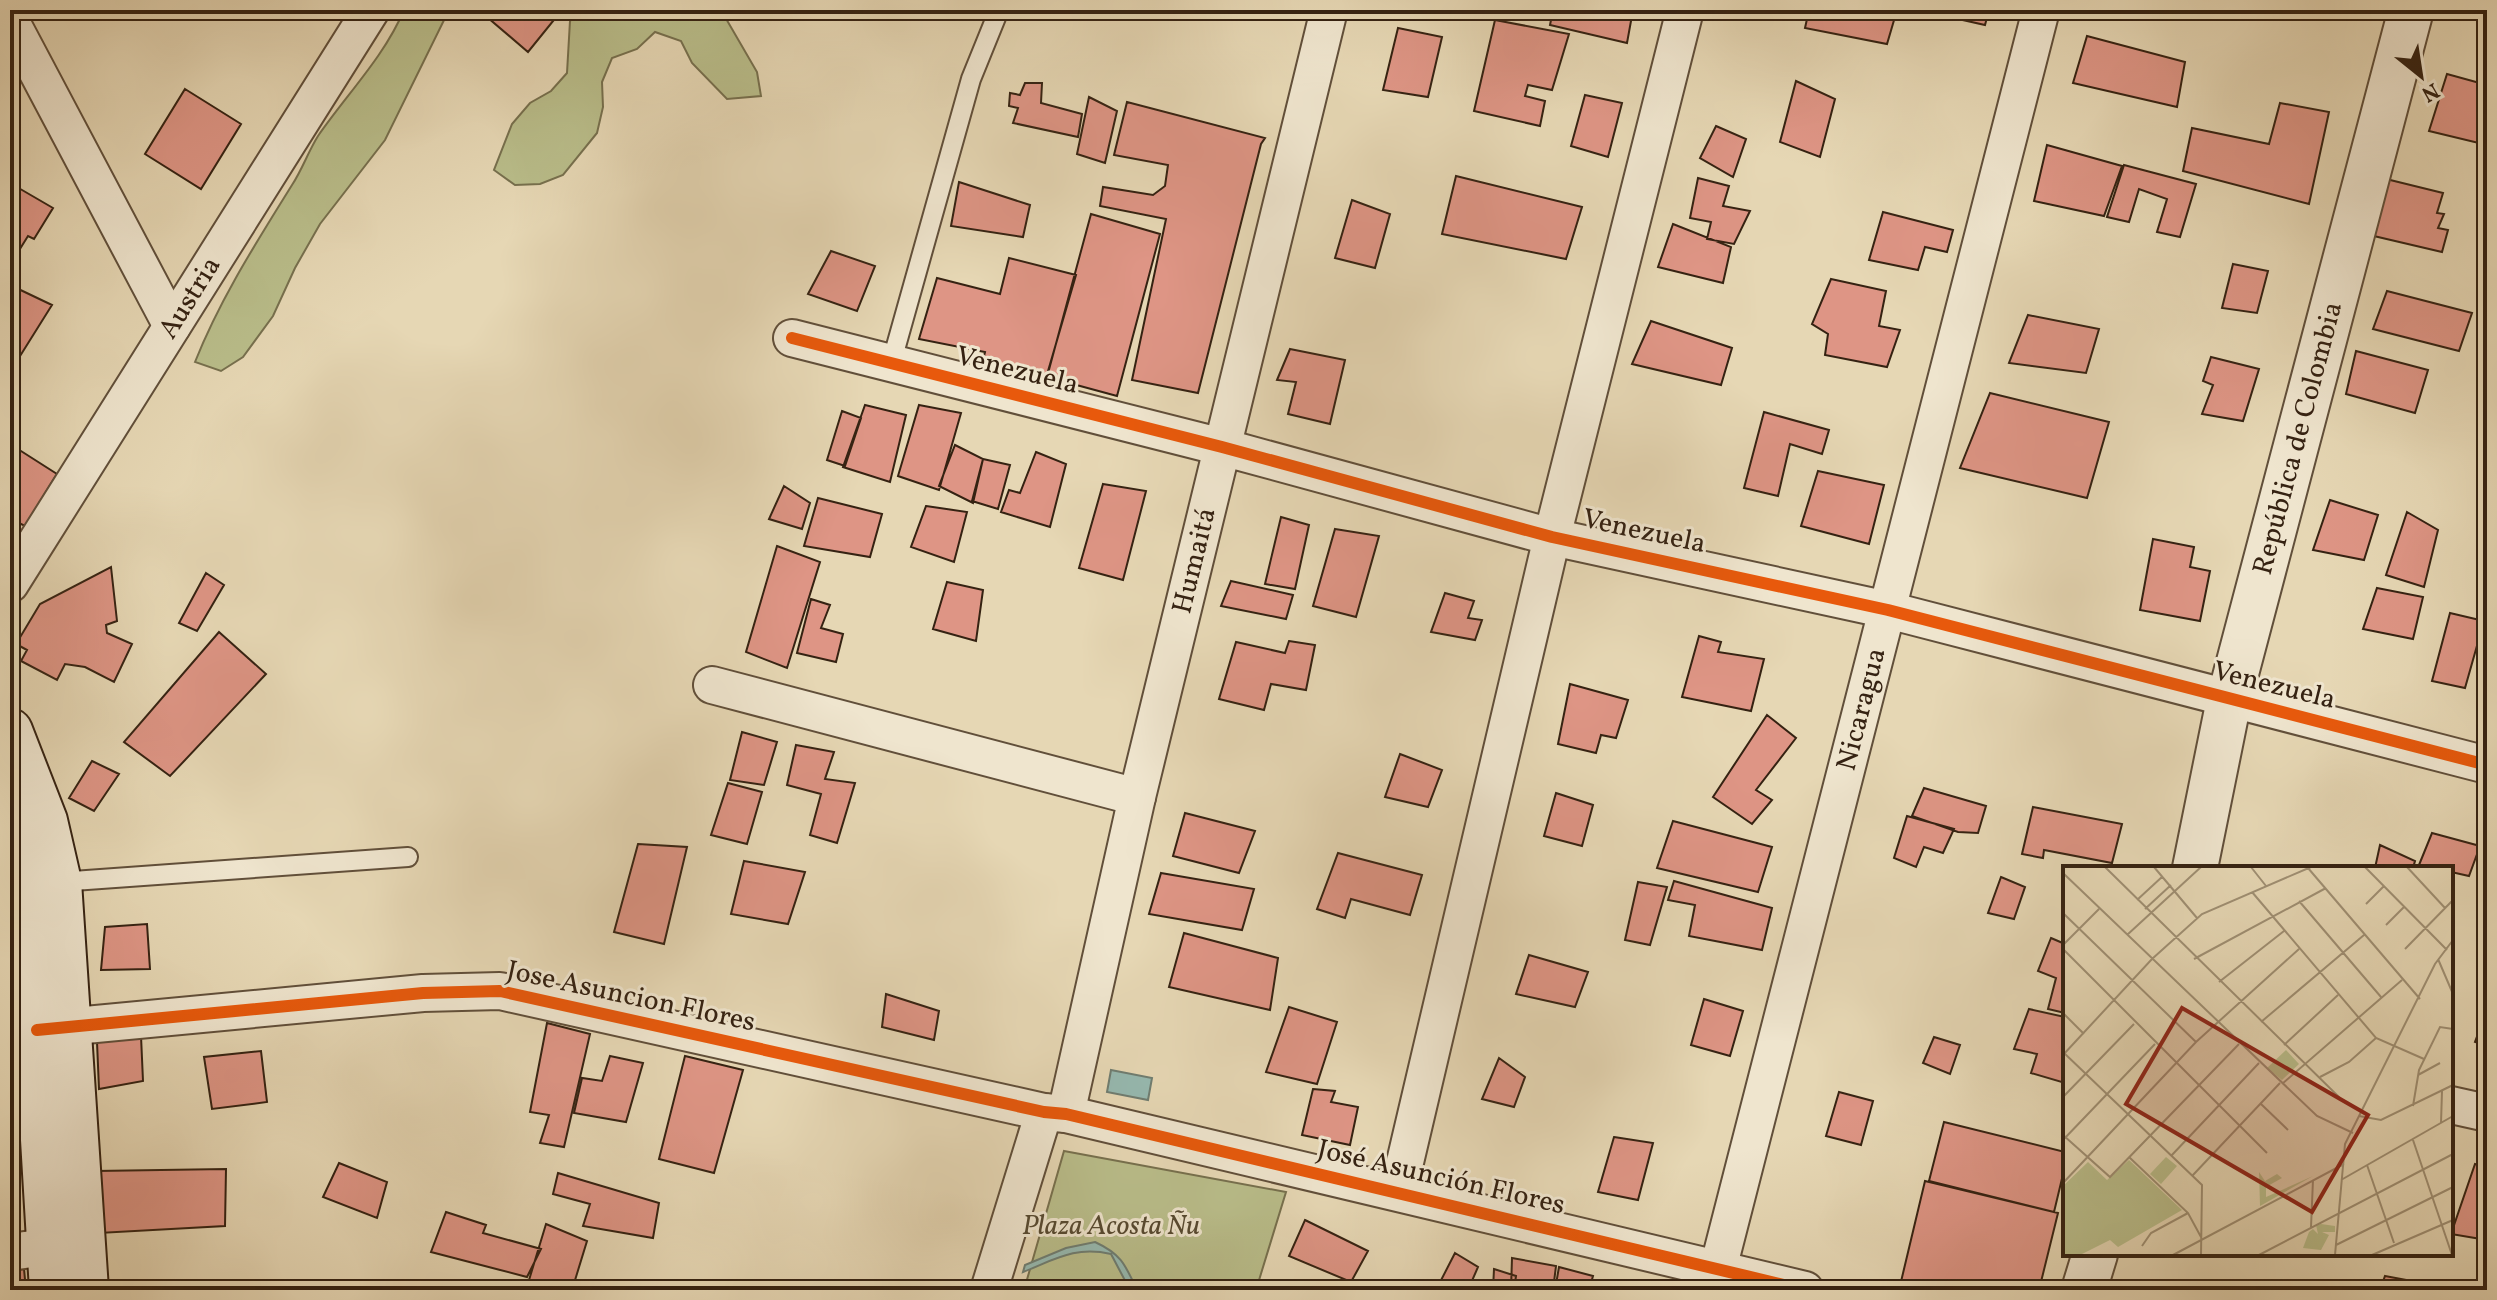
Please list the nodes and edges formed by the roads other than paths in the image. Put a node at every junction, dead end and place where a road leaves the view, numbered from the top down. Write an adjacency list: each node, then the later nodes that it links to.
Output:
1 (371, 10): 8 (street, Austria)
2 (999, 10): 10 (lane)
3 (1329, 10): 11 (street, Humaitá)
4 (1685, 10): 12 (street)
5 (2041, 10): 14 (street, Nicaragua)
6 (2411, 10): 16 (street, República de Colombia)
7 (10, 20): 8 (street)
8 (172, 326): 13 (street, Austria)
9 (792, 338): 10 (street, Venezuela)
10 (891, 364): 11 (street, Venezuela)
11 (1222, 447): 12 (street, Venezuela); 19 (street, Humaitá)
12 (1552, 537): 14 (street, Venezuela); 28 (street)
13 (10, 584)
14 (1888, 610): 16 (street, Venezuela); 31 (street, Nicaragua)
15 (712, 685): 19 (street)
16 (2229, 700): 18 (street, Venezuela); 22 (street, República de Colombia)
17 (10, 731): 23 (street)
18 (2487, 765)
19 (1137, 797): 26 (street, Humaitá)
20 (10, 824): 23 (street)
21 (408, 857): 23 (lane)
22 (2195, 866)
23 (32, 892): 24 (street)
24 (54, 1029): 26 (street, Jose Asuncion Flores); 29 (street)
25 (2453, 1105): 27 (street)
26 (1055, 1113): 28 (street, José Asunción Flores); 34 (street, Humaitá)
27 (2487, 1113)
28 (1398, 1192): 31 (street, José Asunción Flores)
29 (47, 1246): 32 (street); 33 (street)
30 (2094, 1256): 36 (street)
31 (1718, 1269): 35 (street, José Asunción Flores)
32 (52, 1290)
33 (86, 1290)
34 (989, 1290)
35 (1805, 1290)
36 (2084, 1290)

